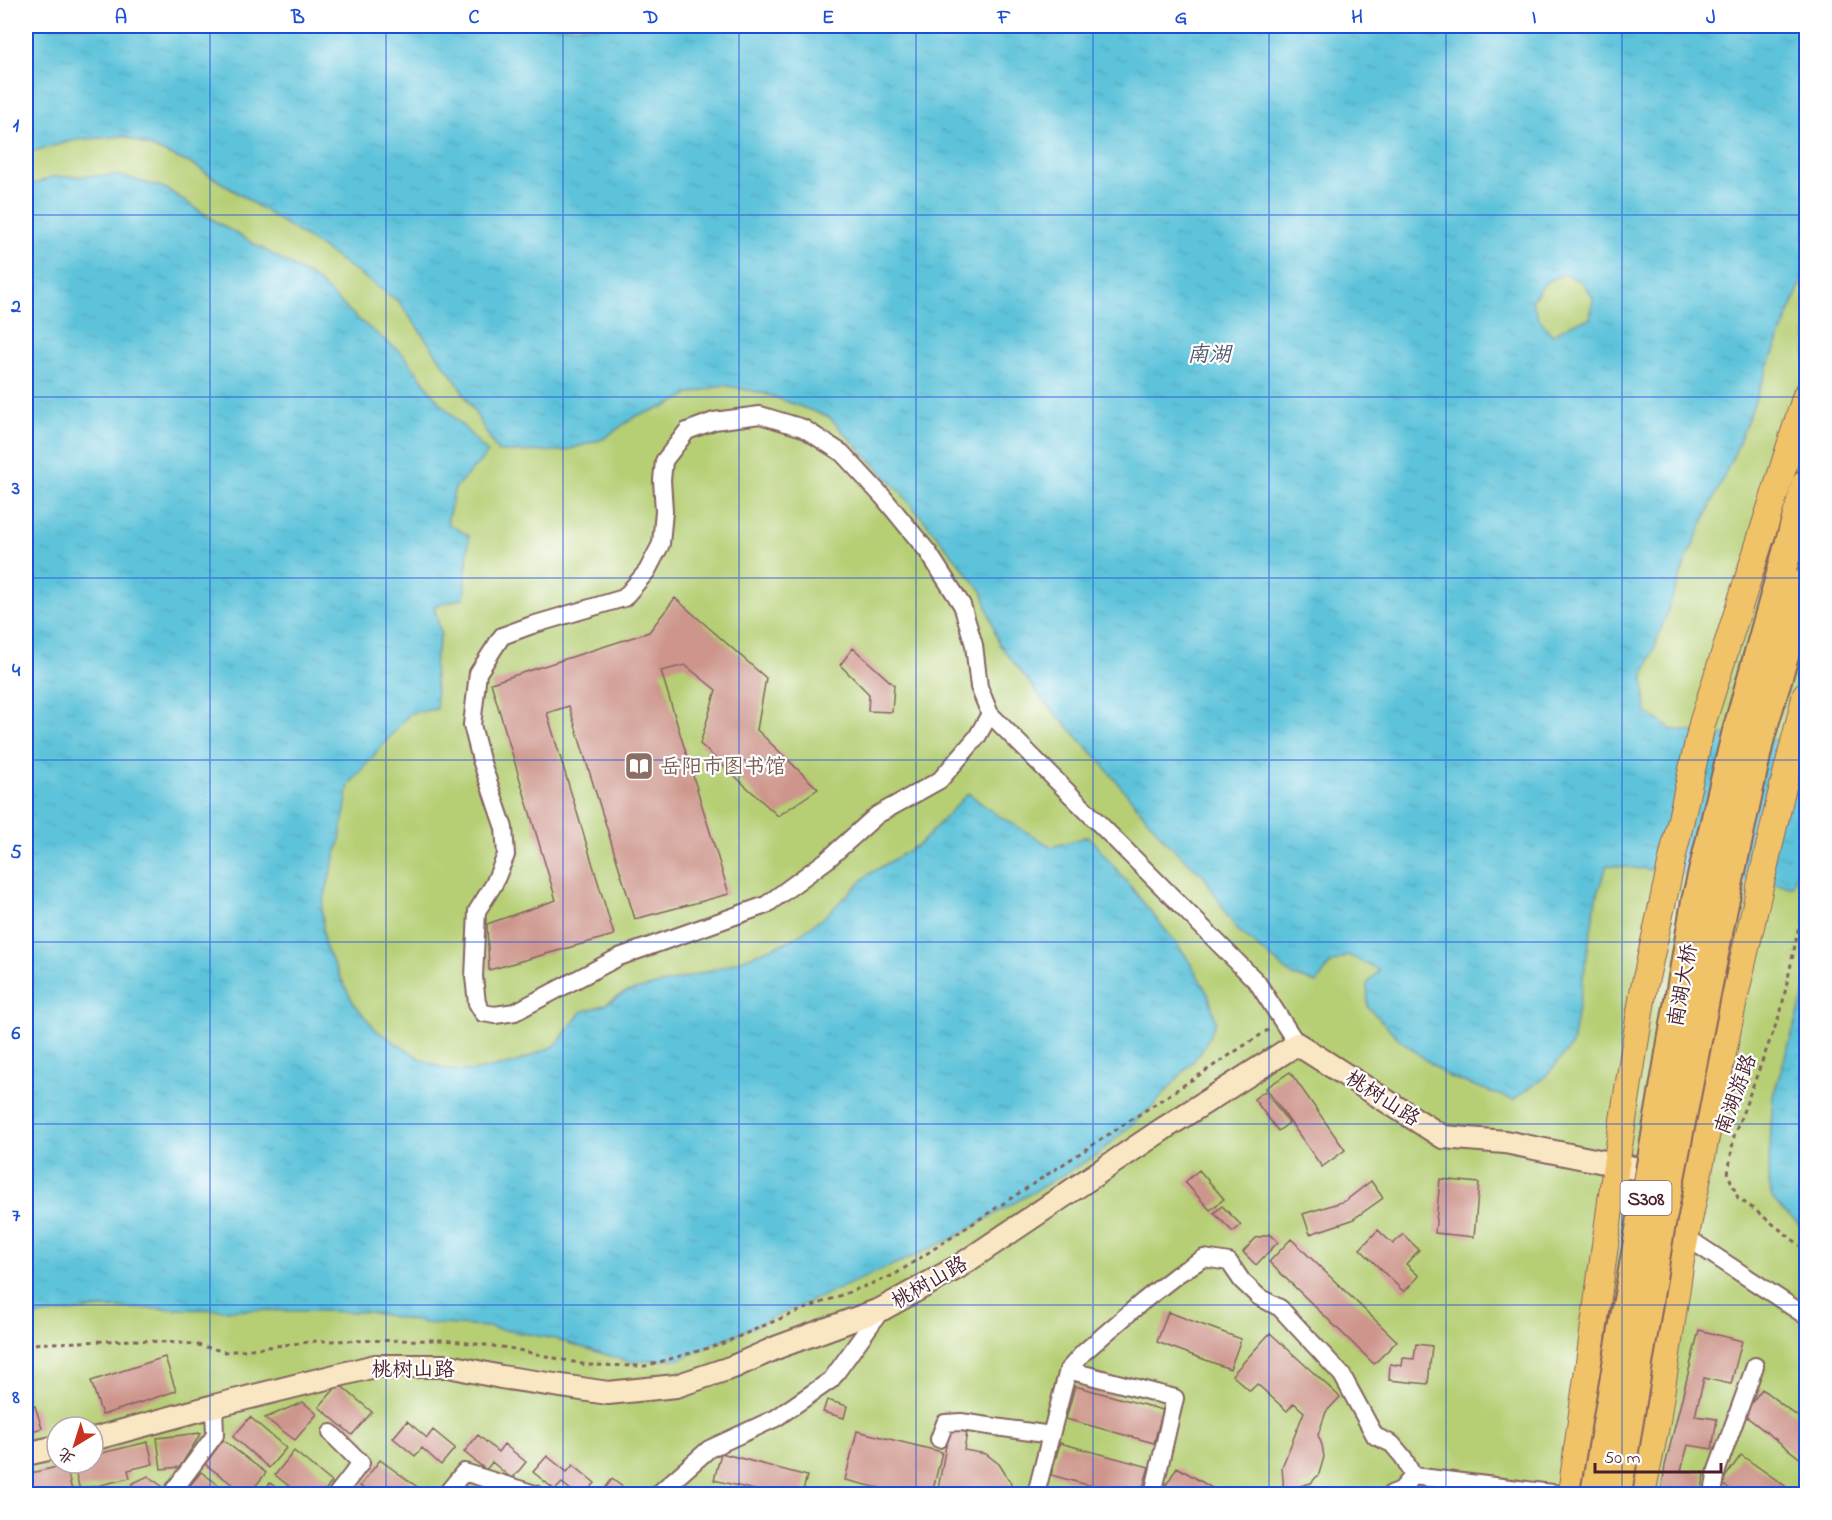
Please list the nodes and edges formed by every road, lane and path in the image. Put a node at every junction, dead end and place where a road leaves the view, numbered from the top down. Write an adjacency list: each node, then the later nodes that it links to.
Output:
1 (1806, 395): 9 (main road)
2 (1806, 484): 37 (highway, 南湖大桥 / S308, bridge)
3 (1806, 582): 38 (highway, 南湖大桥 / S308, bridge)
4 (1806, 694): 10 (main road)
5 (990, 714): 5 (street); 7 (street)
6 (1806, 893): 13 (path, 南湖游路)
7 (1282, 1021): 8 (street); 16 (path)
8 (1298, 1044): 9 (street, 桃树山路); 14 (street, 桃树山路)
9 (1616, 1165): 10 (street, 桃树山路); 11 (main road)
10 (1697, 1180): 12 (main road)
11 (1607, 1226): 12 (main road); 36 (main road)
12 (1686, 1237): 15 (street); 39 (main road)
13 (1806, 1250)
14 (882, 1309): 19 (street, 桃树山路); 31 (street)
15 (1806, 1316)
16 (26, 1344)
17 (1755, 1366): 40 (street)
18 (1068, 1370): 21 (street); 26 (street); 33 (street)
19 (214, 1406): 22 (street, 桃树山路); 27 (street)
20 (331, 1432): 28 (street)
21 (1051, 1435): 23 (street); 32 (street)
22 (105, 1436)
23 (939, 1439)
24 (45, 1450): 25 (street)
25 (26, 1454)
26 (1413, 1476): 34 (street); 35 (street)
27 (171, 1494)
28 (337, 1494)
29 (446, 1494): 30 (street)
30 (535, 1494)
31 (658, 1494)
32 (1036, 1494)
33 (1153, 1494)
34 (1391, 1494)
35 (1560, 1494)
36 (1571, 1494)
37 (1595, 1494)
38 (1617, 1494)
39 (1642, 1494)
40 (1713, 1494)

